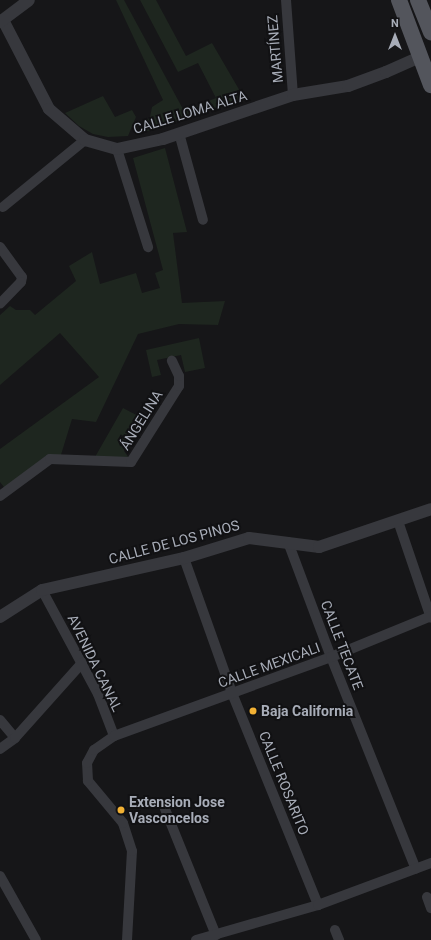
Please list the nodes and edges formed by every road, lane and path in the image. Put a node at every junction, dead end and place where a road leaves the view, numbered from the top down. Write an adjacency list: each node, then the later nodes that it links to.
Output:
1 (29, 0): 5 (street)
2 (286, 0): 9 (street, MARTÍNEZ)
3 (399, 0): 7 (main road)
4 (418, 0): 6 (main road)
5 (2, 21): 11 (street, CALLE LOMA ALTA)
6 (431, 34)
7 (420, 57): 8 (main road); 9 (street, CALLE LOMA ALTA)
8 (431, 85)
9 (294, 95): 10 (street, CALLE LOMA ALTA)
10 (179, 133): 12 (street, CALLE LOMA ALTA); 14 (street)
11 (85, 140): 12 (street, CALLE LOMA ALTA); 13 (street)
12 (117, 149): 16 (street)
13 (3, 207)
14 (203, 220)
15 (0, 247): 17 (street)
16 (148, 247)
17 (0, 304)
18 (172, 361): 19 (street, ÁNGELINA)
19 (0, 496)
20 (431, 509): 21 (street, CALLE DE LOS PINOS)
21 (398, 521): 22 (street, CALLE DE LOS PINOS); 26 (street)
22 (288, 542): 23 (street, CALLE DE LOS PINOS); 27 (street, CALLE TECATE)
23 (184, 558): 24 (street, CALLE DE LOS PINOS); 29 (street, CALLE ROSARITO)
24 (42, 590): 25 (street, CALLE DE LOS PINOS); 28 (street, AVENIDA CANAL)
25 (0, 617)
26 (431, 617): 27 (street, CALLE MEXICALI)
27 (331, 657): 29 (street, CALLE MEXICALI); 36 (street, CALLE TECATE)
28 (82, 663): 31 (street, AVENIDA CANAL); 32 (street)
29 (232, 693): 31 (street, CALLE MEXICALI); 39 (street, CALLE ROSARITO)
30 (0, 720): 32 (street)
31 (114, 736): 43 (street)
32 (15, 738): 33 (street)
33 (0, 749)
34 (165, 809): 41 (street)
35 (431, 863): 36 (street)
36 (416, 869): 39 (street)
37 (0, 876): 42 (street)
38 (427, 897): 40 (street)
39 (318, 905): 41 (street)
40 (431, 908)
41 (216, 935): 44 (street)
42 (36, 940)
43 (127, 940)
44 (196, 940)

